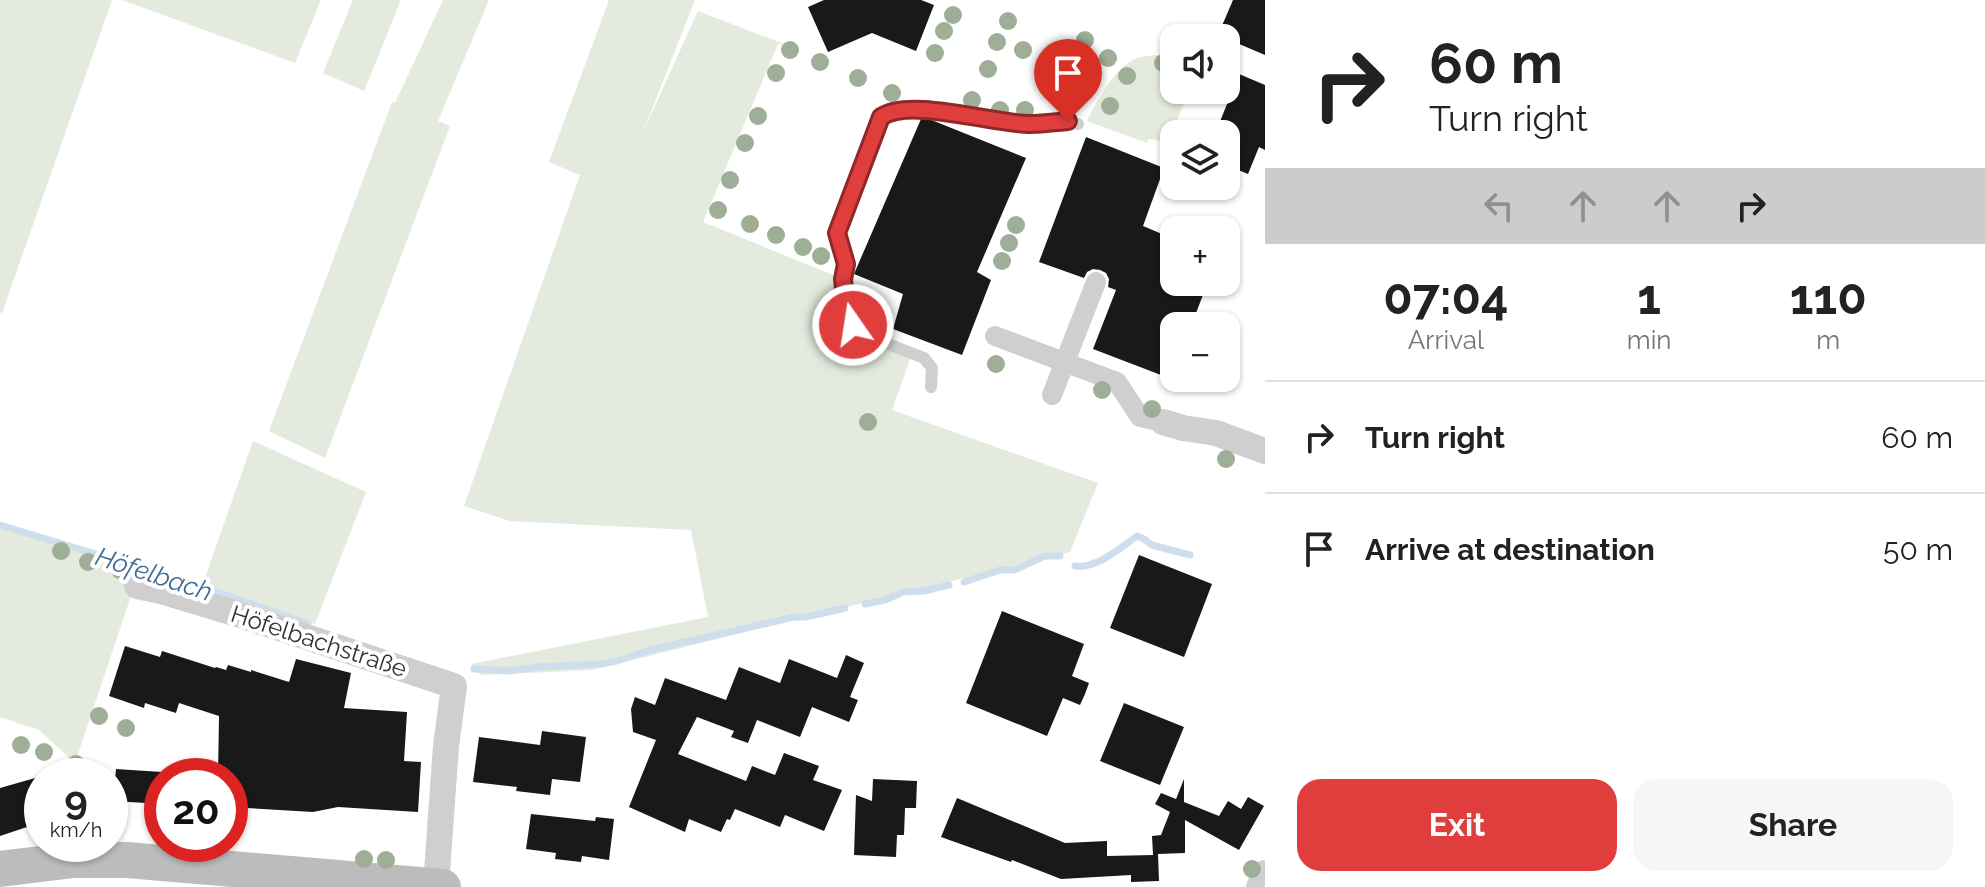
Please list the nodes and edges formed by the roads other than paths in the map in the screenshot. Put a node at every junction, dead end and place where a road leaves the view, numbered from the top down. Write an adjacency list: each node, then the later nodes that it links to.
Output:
1 (1078, 124): 5 (lane)
2 (1096, 282): 4 (street)
3 (995, 336): 4 (street)
4 (1064, 362): 6 (street); 7 (street)
5 (931, 387)
6 (1052, 395)
7 (1146, 422): 8 (street)
8 (1265, 451)
9 (137, 586): 12 (street, Höfelbachstraße)
10 (0, 869): 12 (main road)
11 (1265, 873): 14 (street)
12 (436, 886): 13 (main road)
13 (443, 887)
14 (1259, 887)

